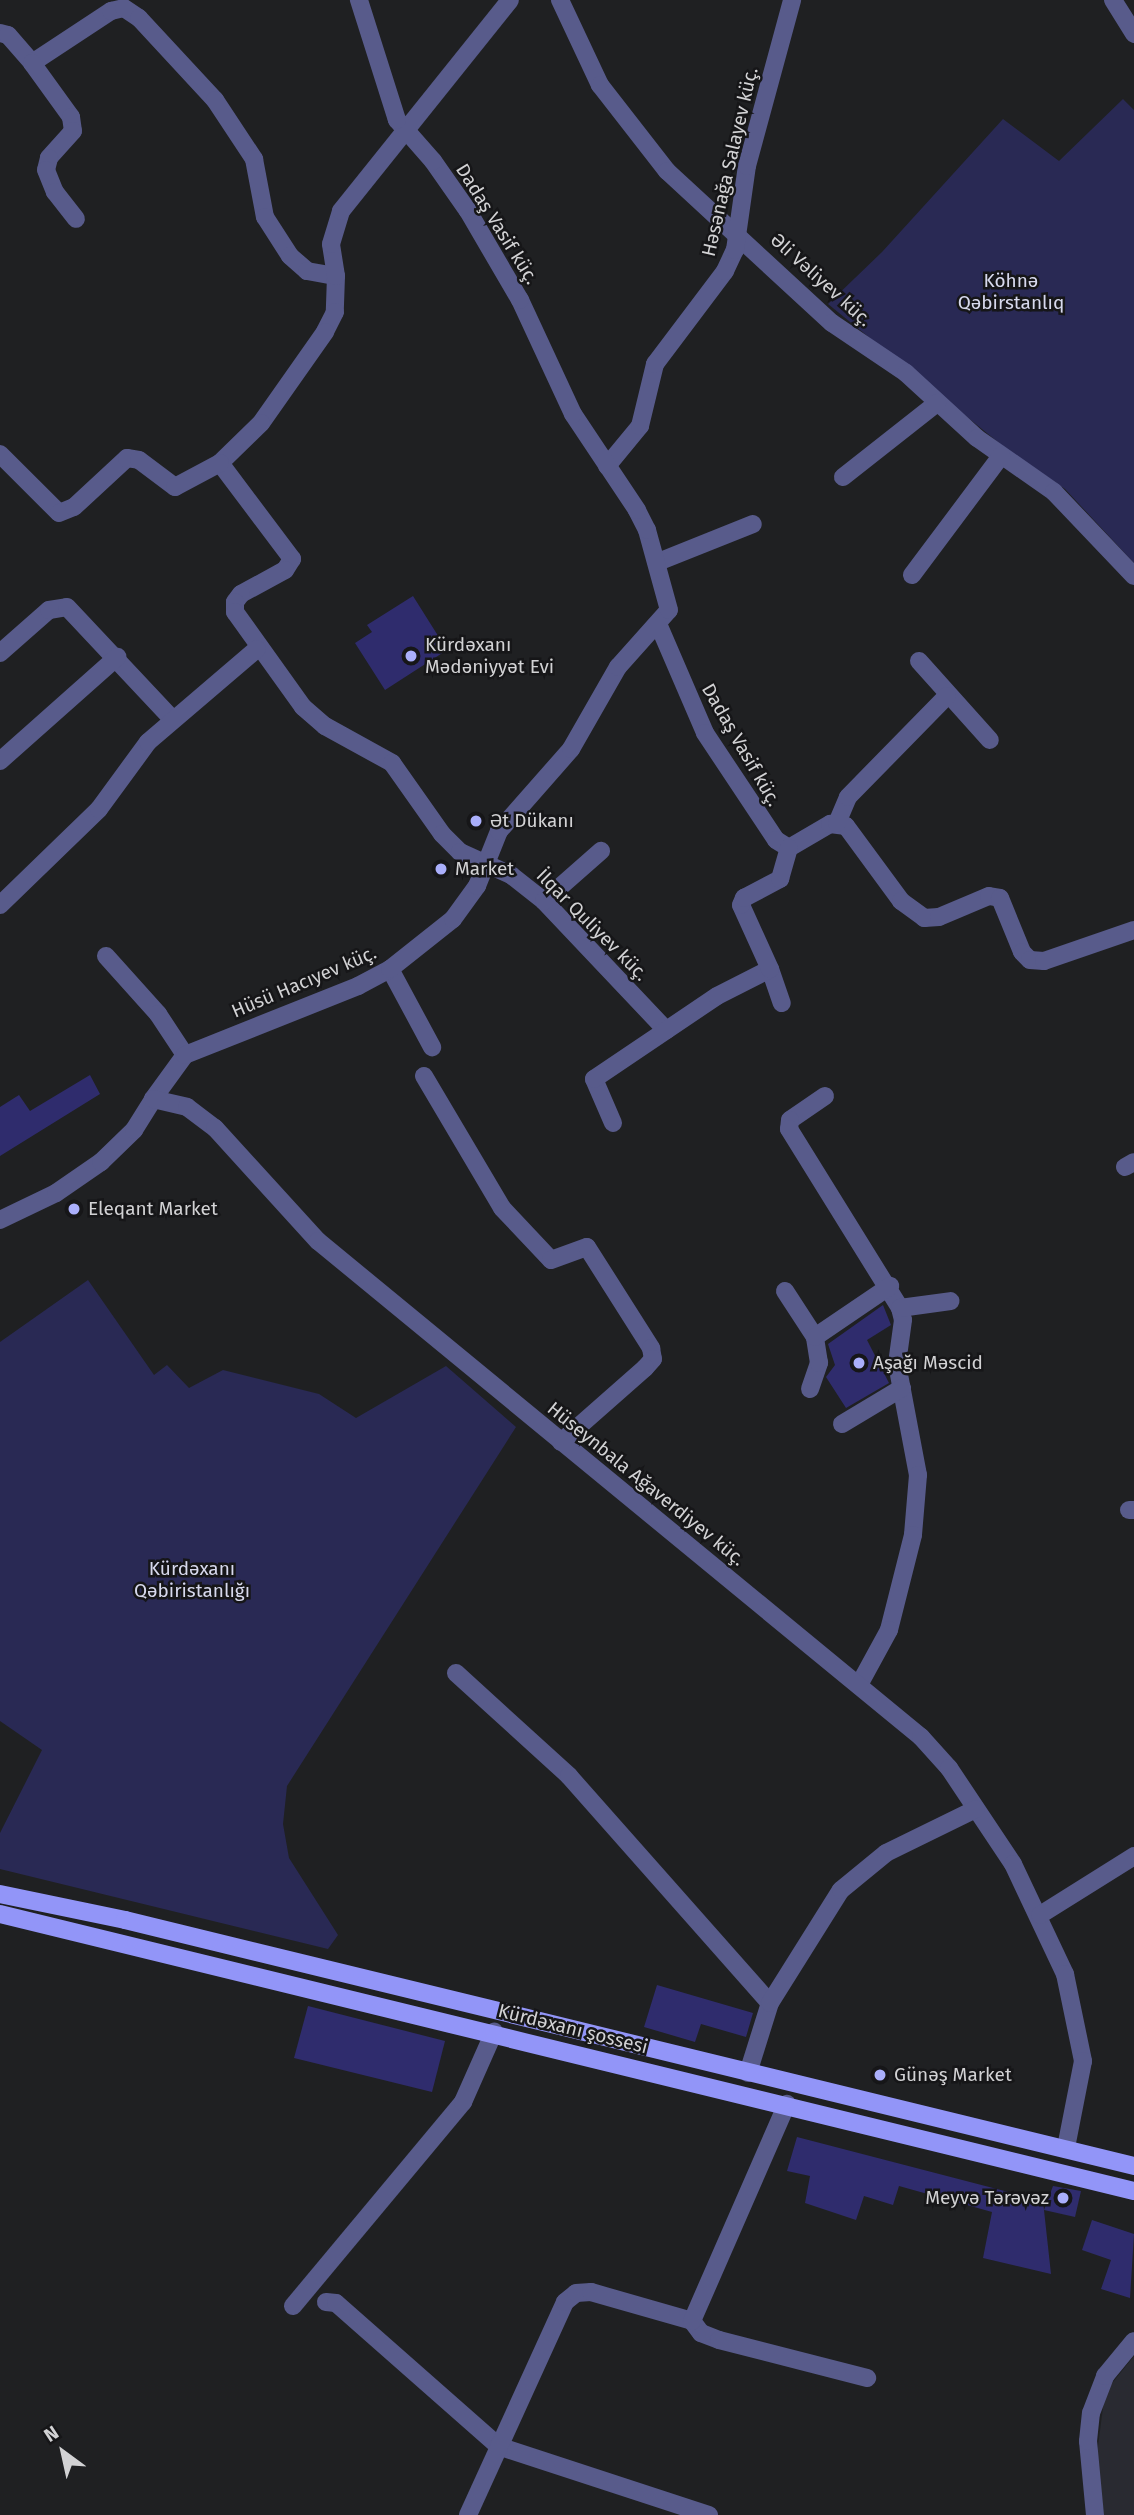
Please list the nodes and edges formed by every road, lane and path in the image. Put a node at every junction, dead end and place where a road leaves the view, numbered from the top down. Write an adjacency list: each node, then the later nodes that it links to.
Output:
1 (359, 0): 9 (street, Dadaş Vasif küç.)
2 (510, 0): 9 (street)
3 (560, 0): 11 (street, Əli Vəliyev küç.)
4 (792, 0): 11 (street, Həsənağa Salayev küç.)
5 (1113, 0): 7 (street)
6 (0, 33): 8 (street)
7 (1134, 34)
8 (32, 63): 10 (street); 12 (street)
9 (404, 131): 12 (street); 17 (street, Dadaş Vasif küç.)
10 (76, 219)
11 (737, 233): 13 (street, Əli Vəliyev küç.); 17 (street, Həsənağa Salayev küç.)
12 (336, 276): 16 (street)
13 (937, 403): 15 (street, Əli Vəliyev küç.); 18 (street)
14 (0, 453): 16 (street)
15 (1001, 456): 21 (street); 22 (street, Əli Vəliyev küç.)
16 (220, 463): 24 (street, İlqar Quliyev küç.)
17 (607, 466): 20 (street, Dadaş Vasif küç.)
18 (843, 477)
19 (753, 524): 20 (street)
20 (658, 562): 23 (street, Dadaş Vasif küç.)
21 (912, 575)
22 (1134, 576)
23 (659, 625): 33 (street, Dadaş Vasif küç.); 35 (street, Hüsü Hacıyev küç.)
24 (257, 649): 29 (street); 35 (street, İlqar Quliyev küç.)
25 (0, 653): 26 (street)
26 (117, 657): 29 (street); 31 (street)
27 (919, 660): 28 (street)
28 (947, 696): 30 (street); 32 (street)
29 (172, 719): 37 (street)
30 (990, 740)
31 (0, 761)
32 (837, 823): 33 (street); 38 (street)
33 (789, 848): 41 (street)
34 (601, 851): 36 (street)
35 (483, 866): 36 (street, İlqar Quliyev küç.); 40 (street, Hüsü Hacıyev küç.)
36 (544, 901): 43 (street, İlqar Quliyev küç.)
37 (0, 905)
38 (1134, 930)
39 (106, 956): 45 (street)
40 (390, 969): 44 (street); 45 (street, Hüsü Hacıyev küç.)
41 (770, 969): 42 (street); 43 (street)
42 (782, 1003)
43 (666, 1030): 49 (street)
44 (432, 1047)
45 (185, 1055): 48 (street)
46 (424, 1076): 59 (street)
47 (825, 1096): 51 (street)
48 (153, 1099): 50 (street); 59 (street, Hüseynbala Ağaverdiyev küç.)
49 (613, 1123)
50 (0, 1220)
51 (890, 1286): 54 (street); 55 (street)
52 (785, 1291): 55 (street)
53 (951, 1301): 54 (street)
54 (900, 1308): 56 (street)
55 (815, 1336): 57 (street)
56 (902, 1388): 58 (street); 61 (street)
57 (810, 1389)
58 (842, 1424)
59 (561, 1442): 61 (street, Hüseynbala Ağaverdiyev küç.)
60 (456, 1673): 69 (street)
61 (859, 1685): 62 (street, Hüseynbala Ağaverdiyev küç.)
62 (976, 1809): 66 (street, Hüseynbala Ağaverdiyev küç.); 69 (street)
63 (1134, 1856): 66 (street)
64 (0, 1894): 67 (main road, Kürdəxanı şossesi)
65 (0, 1914): 68 (main road, Kürdəxanı şossesi)
66 (1040, 1915): 73 (street, Hüseynbala Ağaverdiyev küç.)
67 (125, 1920): 68 (main road); 71 (main road, Kürdəxanı şossesi)
68 (120, 1940): 70 (main road, Kürdəxanı şossesi)
69 (770, 2003): 71 (street)
70 (495, 2032): 72 (main road, Kürdəxanı şossesi); 78 (street)
71 (748, 2073): 73 (main road, Kürdəxanı şossesi)
72 (787, 2104): 75 (main road, Kürdəxanı şossesi); 79 (street)
73 (1066, 2148): 74 (main road, Kürdəxanı şossesi); 75 (main road)
74 (1134, 2166)
75 (1059, 2170): 76 (main road, Kürdəxanı şossesi)
76 (1134, 2191)
77 (326, 2302): 82 (street)
78 (293, 2306)
79 (692, 2321): 81 (street); 82 (street)
80 (1134, 2341): 85 (street)
81 (867, 2378)
82 (498, 2446): 83 (street); 84 (street)
83 (468, 2515)
84 (709, 2515)
85 (1095, 2515)

